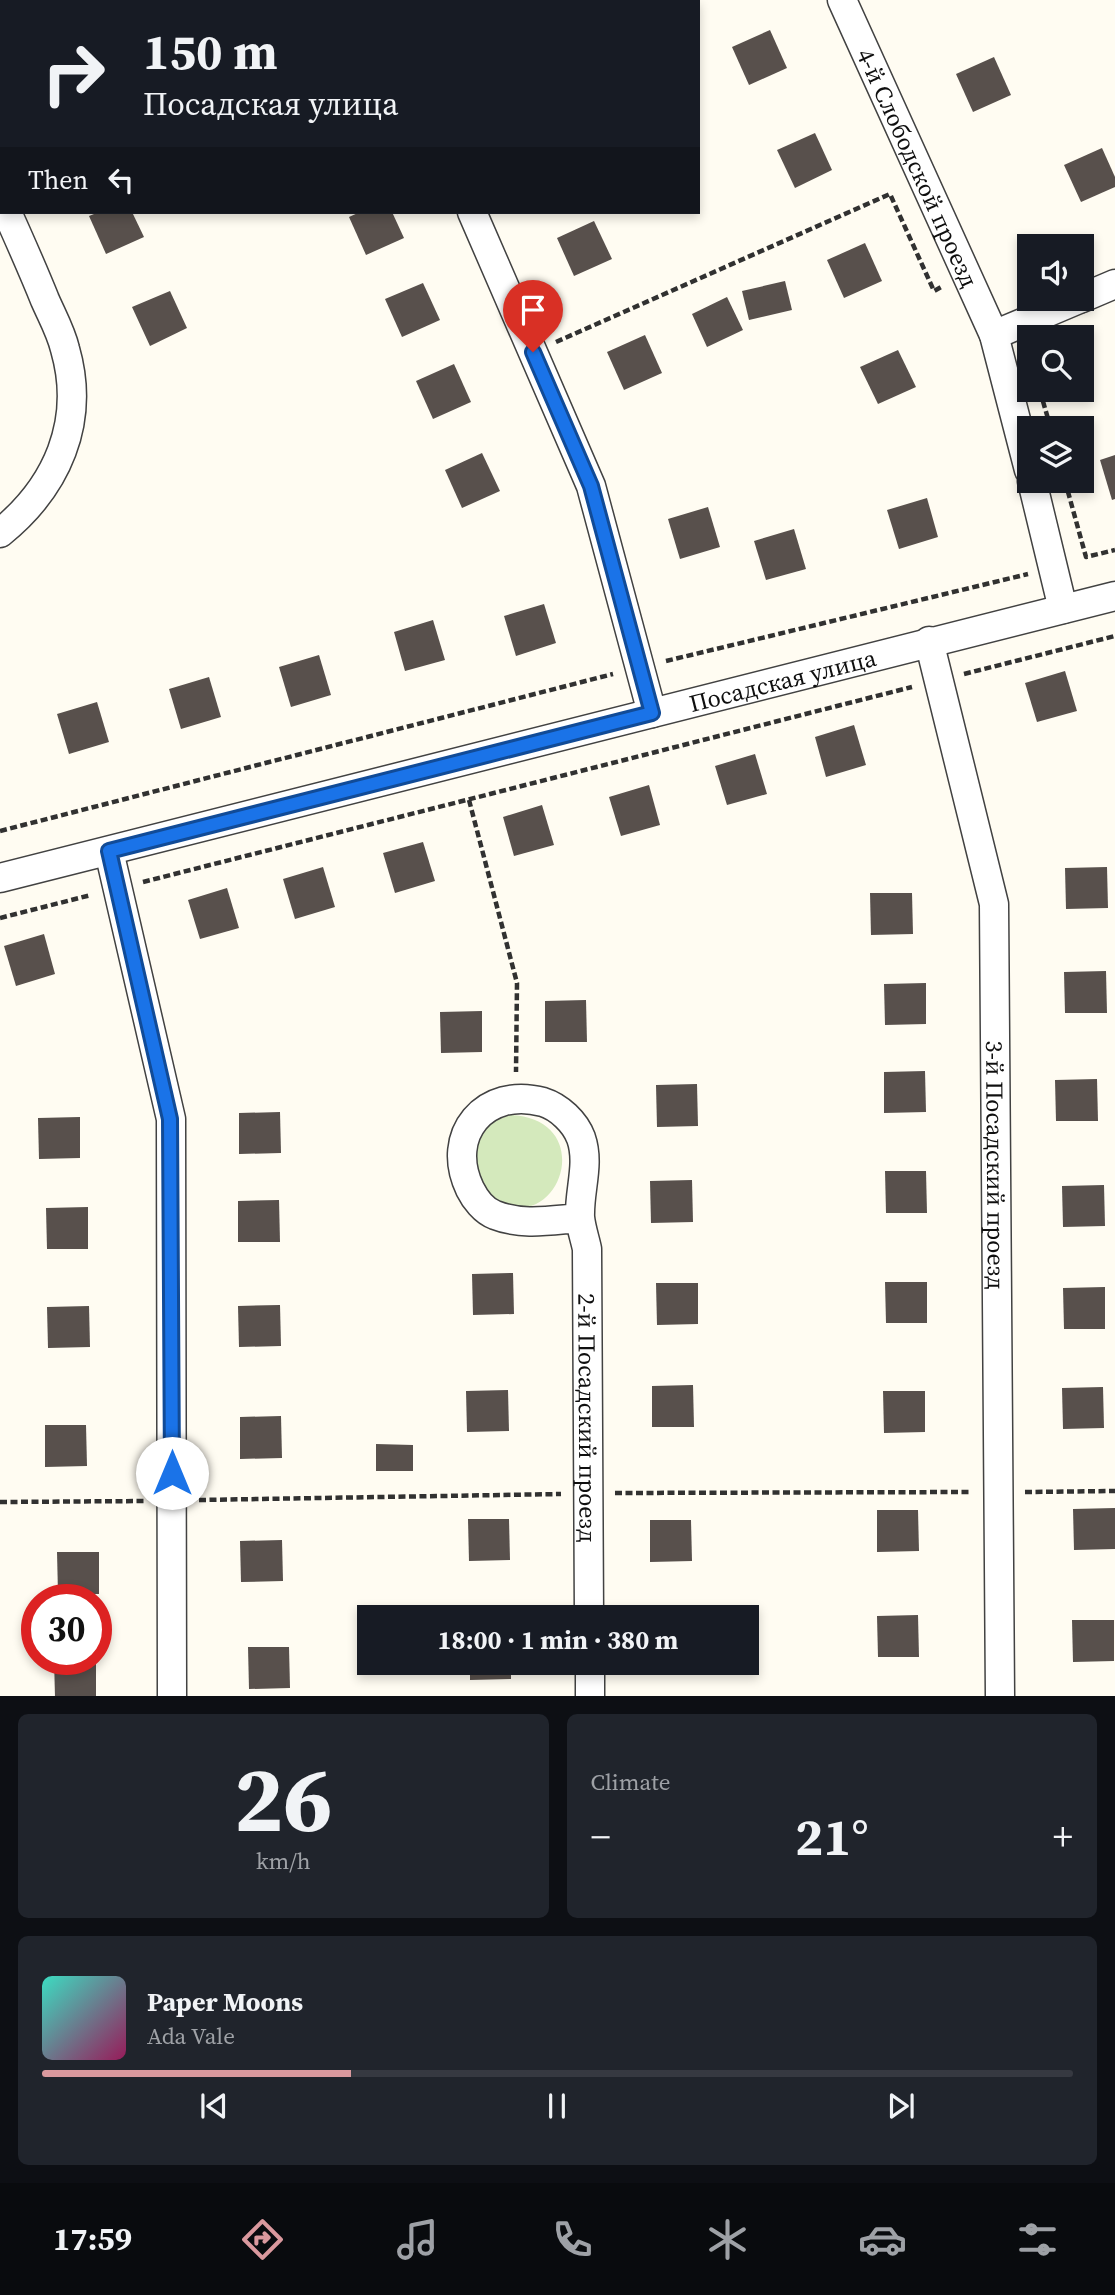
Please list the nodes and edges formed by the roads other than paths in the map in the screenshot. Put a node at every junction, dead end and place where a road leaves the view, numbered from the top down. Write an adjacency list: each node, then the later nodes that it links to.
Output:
1 (842, 0): 7 (street, 4-й Слободской проезд)
2 (8, 214): 10 (street)
3 (473, 214): 14 (street)
4 (1115, 284): 5 (street)
5 (1094, 293)
6 (1051, 311): 7 (street)
7 (994, 335): 8 (street, 4-й Слободской проезд)
8 (1017, 424)
9 (1035, 493): 12 (street)
10 (0, 533)
11 (1115, 596): 12 (street, Посадская улица)
12 (1063, 609): 13 (street, Посадская улица)
13 (929, 641): 14 (street, Посадская улица); 22 (street, 3-й Посадский проезд)
14 (652, 713): 15 (street, Посадская улица)
15 (109, 851): 16 (street, Посадская улица); 20 (street)
16 (0, 878)
17 (580, 1218): 17 (street, 2-й Посадский проезд); 18 (street, 2-й Посадский проезд)
18 (589, 1605)
19 (590, 1675): 21 (street)
20 (172, 1696)
21 (590, 1696)
22 (1000, 1696)

